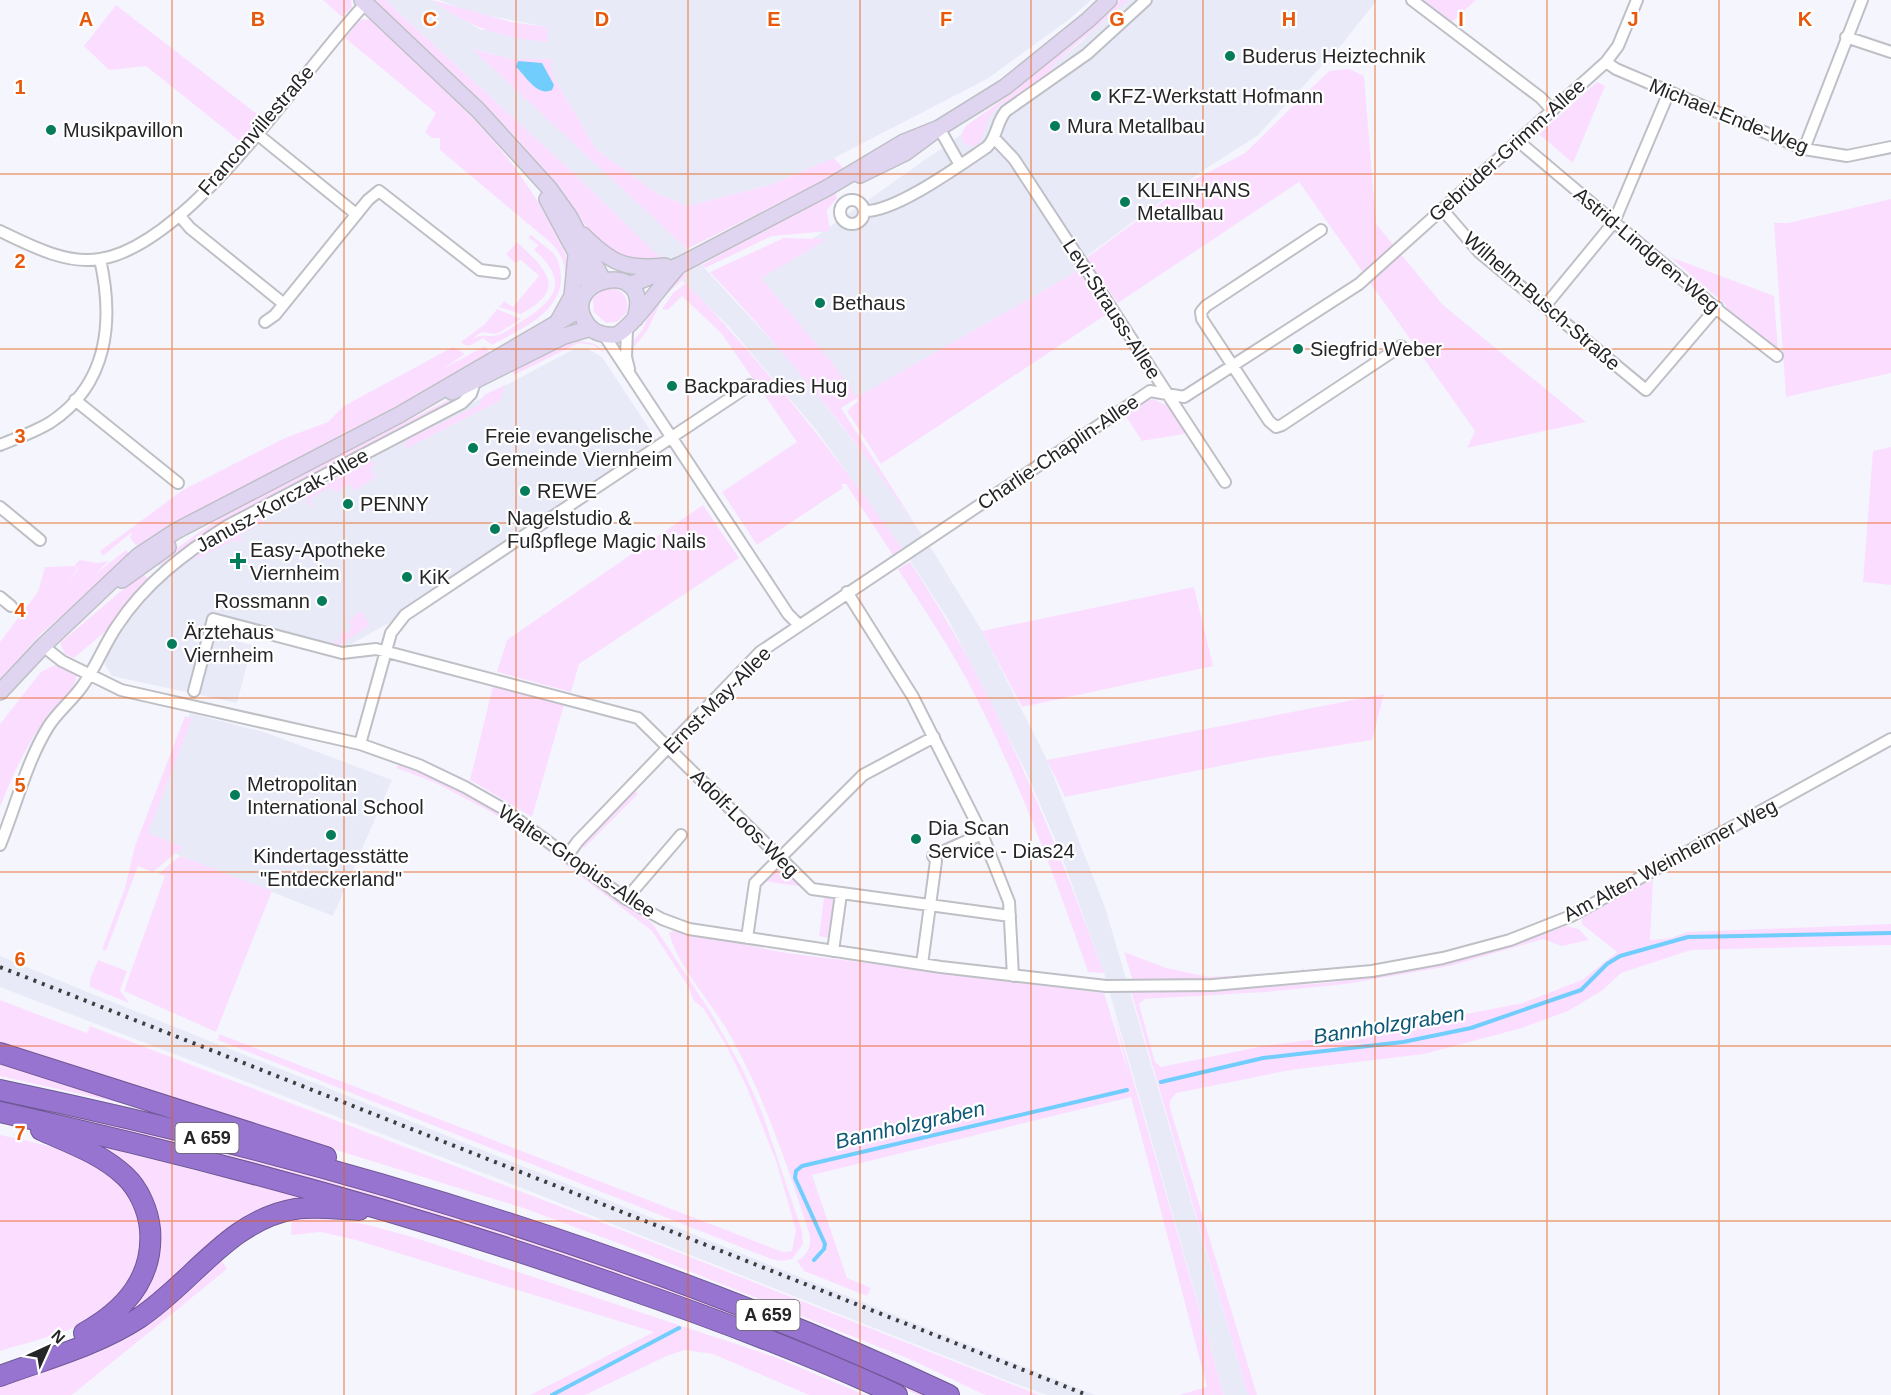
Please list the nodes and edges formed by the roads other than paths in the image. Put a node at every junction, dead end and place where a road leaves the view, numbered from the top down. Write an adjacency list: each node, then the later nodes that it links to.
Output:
1 (1109, 0): 12 (main road)
2 (1146, 0): 14 (street)
3 (1412, 0): 11 (street)
4 (1637, 0): 9 (street, Gebrüder-Grimm-Allee)
5 (1862, 0): 7 (street)
6 (364, 2): 13 (street, Franconvillestraße); 18 (main road)
7 (1846, 38): 8 (street); 17 (street)
8 (1891, 52)
9 (1606, 62): 10 (street, Michael-Ende-Weg); 11 (street, Gebrüder-Grimm-Allee)
10 (1669, 92): 17 (street, Michael-Ende-Weg); 24 (street)
11 (1552, 110): 15 (street, Gebrüder-Grimm-Allee)
12 (939, 128): 19 (street); 30 (main road)
13 (257, 134): 22 (street); 23 (street, Franconvillestraße)
14 (995, 139): 19 (street); 49 (street, Levi-Strauss-Allee)
15 (1518, 141): 20 (street, Gebrüder-Grimm-Allee); 24 (street, Astrid-Lindgren-Weg)
16 (1891, 147): 17 (street, Michael-Ende-Weg)
17 (1804, 149)
18 (520, 155): 25 (main road); 28 (main road)
19 (960, 165): 21 (street)
20 (1442, 210): 34 (street, Gebrüder-Grimm-Allee); 36 (street, Wilhelm-Busch-Straße)
21 (864, 211)
22 (356, 214): 31 (street); 35 (street)
23 (179, 215): 29 (street, Franconvillestraße); 35 (street)
24 (1614, 222): 36 (street); 37 (street, Astrid-Lindgren-Weg)
25 (576, 229): 30 (main road); 32 (main road)
26 (1320, 230): 45 (street)
27 (0, 231): 29 (street)
28 (576, 253): 32 (main road); 41 (main road)
29 (100, 260): 50 (street)
30 (680, 265): 33 (main road); 40 (main road)
31 (504, 273)
32 (597, 284): 33 (main road); 38 (main road)
33 (629, 285): 40 (main road)
34 (1357, 286): 45 (street, Charlie-Chaplin-Allee)
35 (284, 304): 39 (street)
36 (1545, 306): 37 (street, Wilhelm-Busch-Straße)
37 (1717, 307): 44 (street, Astrid-Lindgren-Weg)
38 (581, 309): 41 (main road); 42 (main road)
39 (265, 322)
40 (631, 324): 42 (main road); 46 (street)
41 (556, 325): 51 (main road)
42 (597, 332): 46 (street); 47 (main road)
43 (1401, 346): 45 (street)
44 (1777, 356)
45 (1233, 366): 49 (street, Charlie-Chaplin-Allee)
46 (630, 375): 52 (street)
47 (475, 382): 51 (main road); 66 (street, Janusz-Korczak-Allee)
48 (750, 385): 52 (street)
49 (1168, 394): 54 (street, Levi-Strauss-Allee); 58 (street, Charlie-Chaplin-Allee)
50 (75, 400): 53 (street); 55 (street)
51 (399, 415): 63 (main road)
52 (673, 437): 62 (street); 64 (street)
53 (0, 445)
54 (1225, 482)
55 (178, 483)
56 (0, 507): 57 (street)
57 (40, 540)
58 (915, 547): 59 (street, Ernst-May-Allee)
59 (847, 592): 62 (street, Ernst-May-Allee); 70 (street)
60 (0, 597): 61 (street)
61 (11, 606)
62 (799, 625): 73 (street, Ernst-May-Allee)
63 (43, 646): 65 (main road); 66 (street, Walter-Gropius-Allee)
64 (386, 651): 67 (street, Adolf-Loos-Weg); 72 (street); 73 (street, Adolf-Loos-Weg)
65 (18, 673): 68 (main road); 69 (main road)
66 (89, 674): 72 (street, Walter-Gropius-Allee); 76 (street)
67 (194, 691)
68 (0, 692)
69 (0, 700)
70 (934, 736): 74 (street); 78 (street)
71 (1891, 739): 87 (street, Am Alten Weinheimer Weg)
72 (360, 744): 77 (street, Walter-Gropius-Allee)
73 (669, 748): 77 (street, Ernst-May-Allee); 78 (street, Adolf-Loos-Weg)
74 (982, 834): 81 (street); 82 (street)
75 (681, 835): 80 (street)
76 (0, 845)
77 (567, 856): 80 (street, Walter-Gropius-Allee)
78 (780, 858): 79 (street, Adolf-Loos-Weg); 83 (street)
79 (841, 894): 81 (street, Adolf-Loos-Weg); 84 (street)
80 (626, 899): 83 (street, Walter-Gropius-Allee)
81 (930, 907): 82 (street, Adolf-Loos-Weg); 85 (street)
82 (1010, 916): 86 (street)
83 (747, 938): 84 (street, Walter-Gropius-Allee)
84 (833, 951): 85 (street, Walter-Gropius-Allee)
85 (922, 964): 86 (street, Walter-Gropius-Allee)
86 (1013, 976): 87 (street, Walter-Gropius-Allee)
87 (1118, 985)
88 (0, 1053): 91 (highway)
89 (0, 1090): 91 (highway, A 659)
90 (0, 1112): 92 (highway, A 659); 93 (highway)
91 (412, 1193): 96 (highway, A 659)
92 (409, 1216): 94 (highway); 95 (highway, A 659)
93 (0, 1362)
94 (0, 1376)
95 (897, 1395)
96 (949, 1395)

